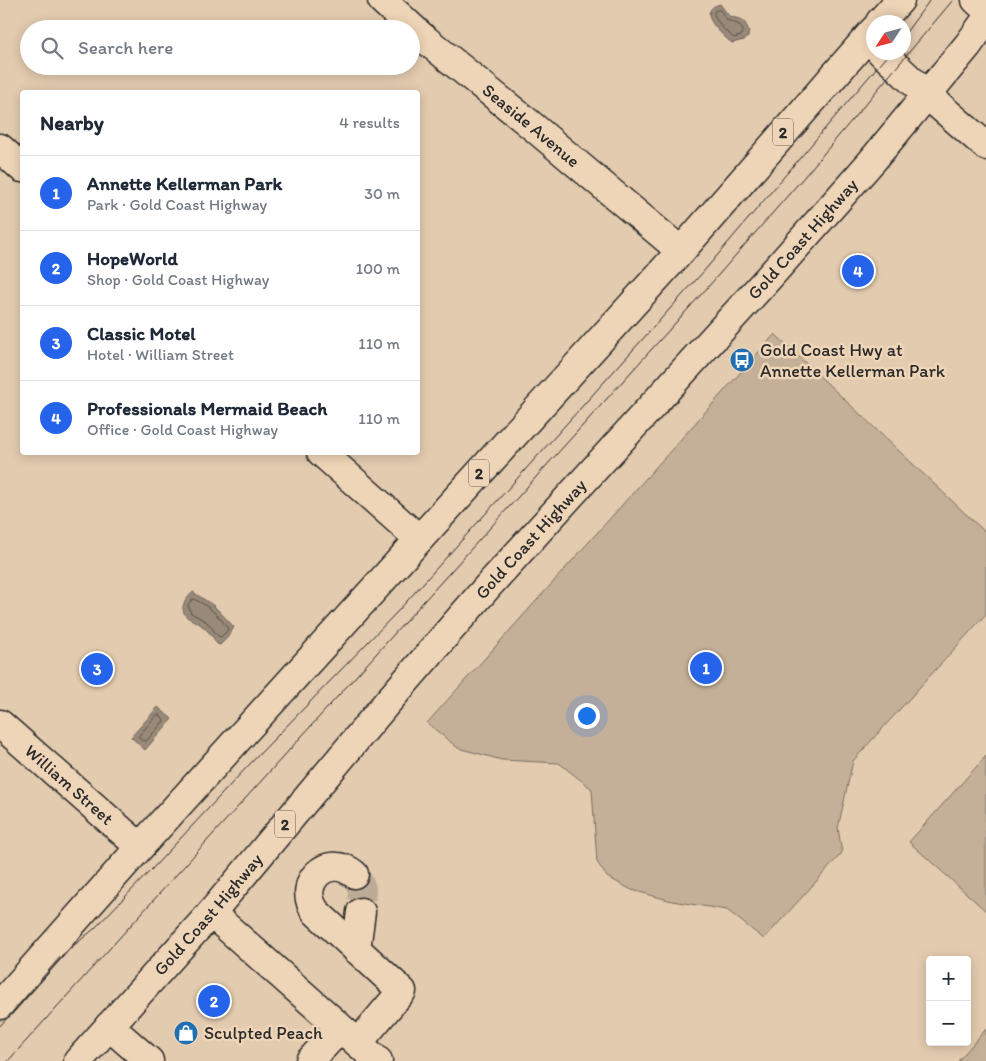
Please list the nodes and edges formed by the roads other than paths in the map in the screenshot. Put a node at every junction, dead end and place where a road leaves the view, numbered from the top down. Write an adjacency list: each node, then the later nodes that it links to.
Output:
1 (382, 0): 6 (main road, Seaside Avenue)
2 (900, 0): 5 (main road, 2)
3 (976, 0): 4 (main road)
4 (986, 9)
5 (890, 15)
6 (404, 20)
7 (986, 20): 11 (main road, Gold Coast Highway / 2)
8 (420, 35): 15 (main road, Seaside Avenue)
9 (866, 48): 15 (main road, 2)
10 (895, 60): 11 (main road)
11 (927, 95): 12 (main road); 22 (main road, Gold Coast Highway / 2)
12 (986, 146)
13 (0, 148): 14 (main road)
14 (20, 166)
15 (681, 251): 17 (main road, 2)
16 (324, 455): 17 (main road)
17 (419, 539): 19 (main road, 2)
18 (0, 724): 19 (main road, William Street)
19 (140, 847): 24 (main road, 2)
20 (354, 874): 23 (main road)
21 (360, 912): 23 (main road)
22 (211, 913): 25 (main road, Gold Coast Highway / 2); 26 (main road)
23 (356, 949): 26 (main road)
24 (0, 1005)
25 (109, 1026): 27 (main road, Gold Coast Highway / 2); 28 (main road)
26 (349, 1035): 29 (main road); 30 (main road)
27 (78, 1061)
28 (149, 1061)
29 (310, 1061)
30 (378, 1061)

